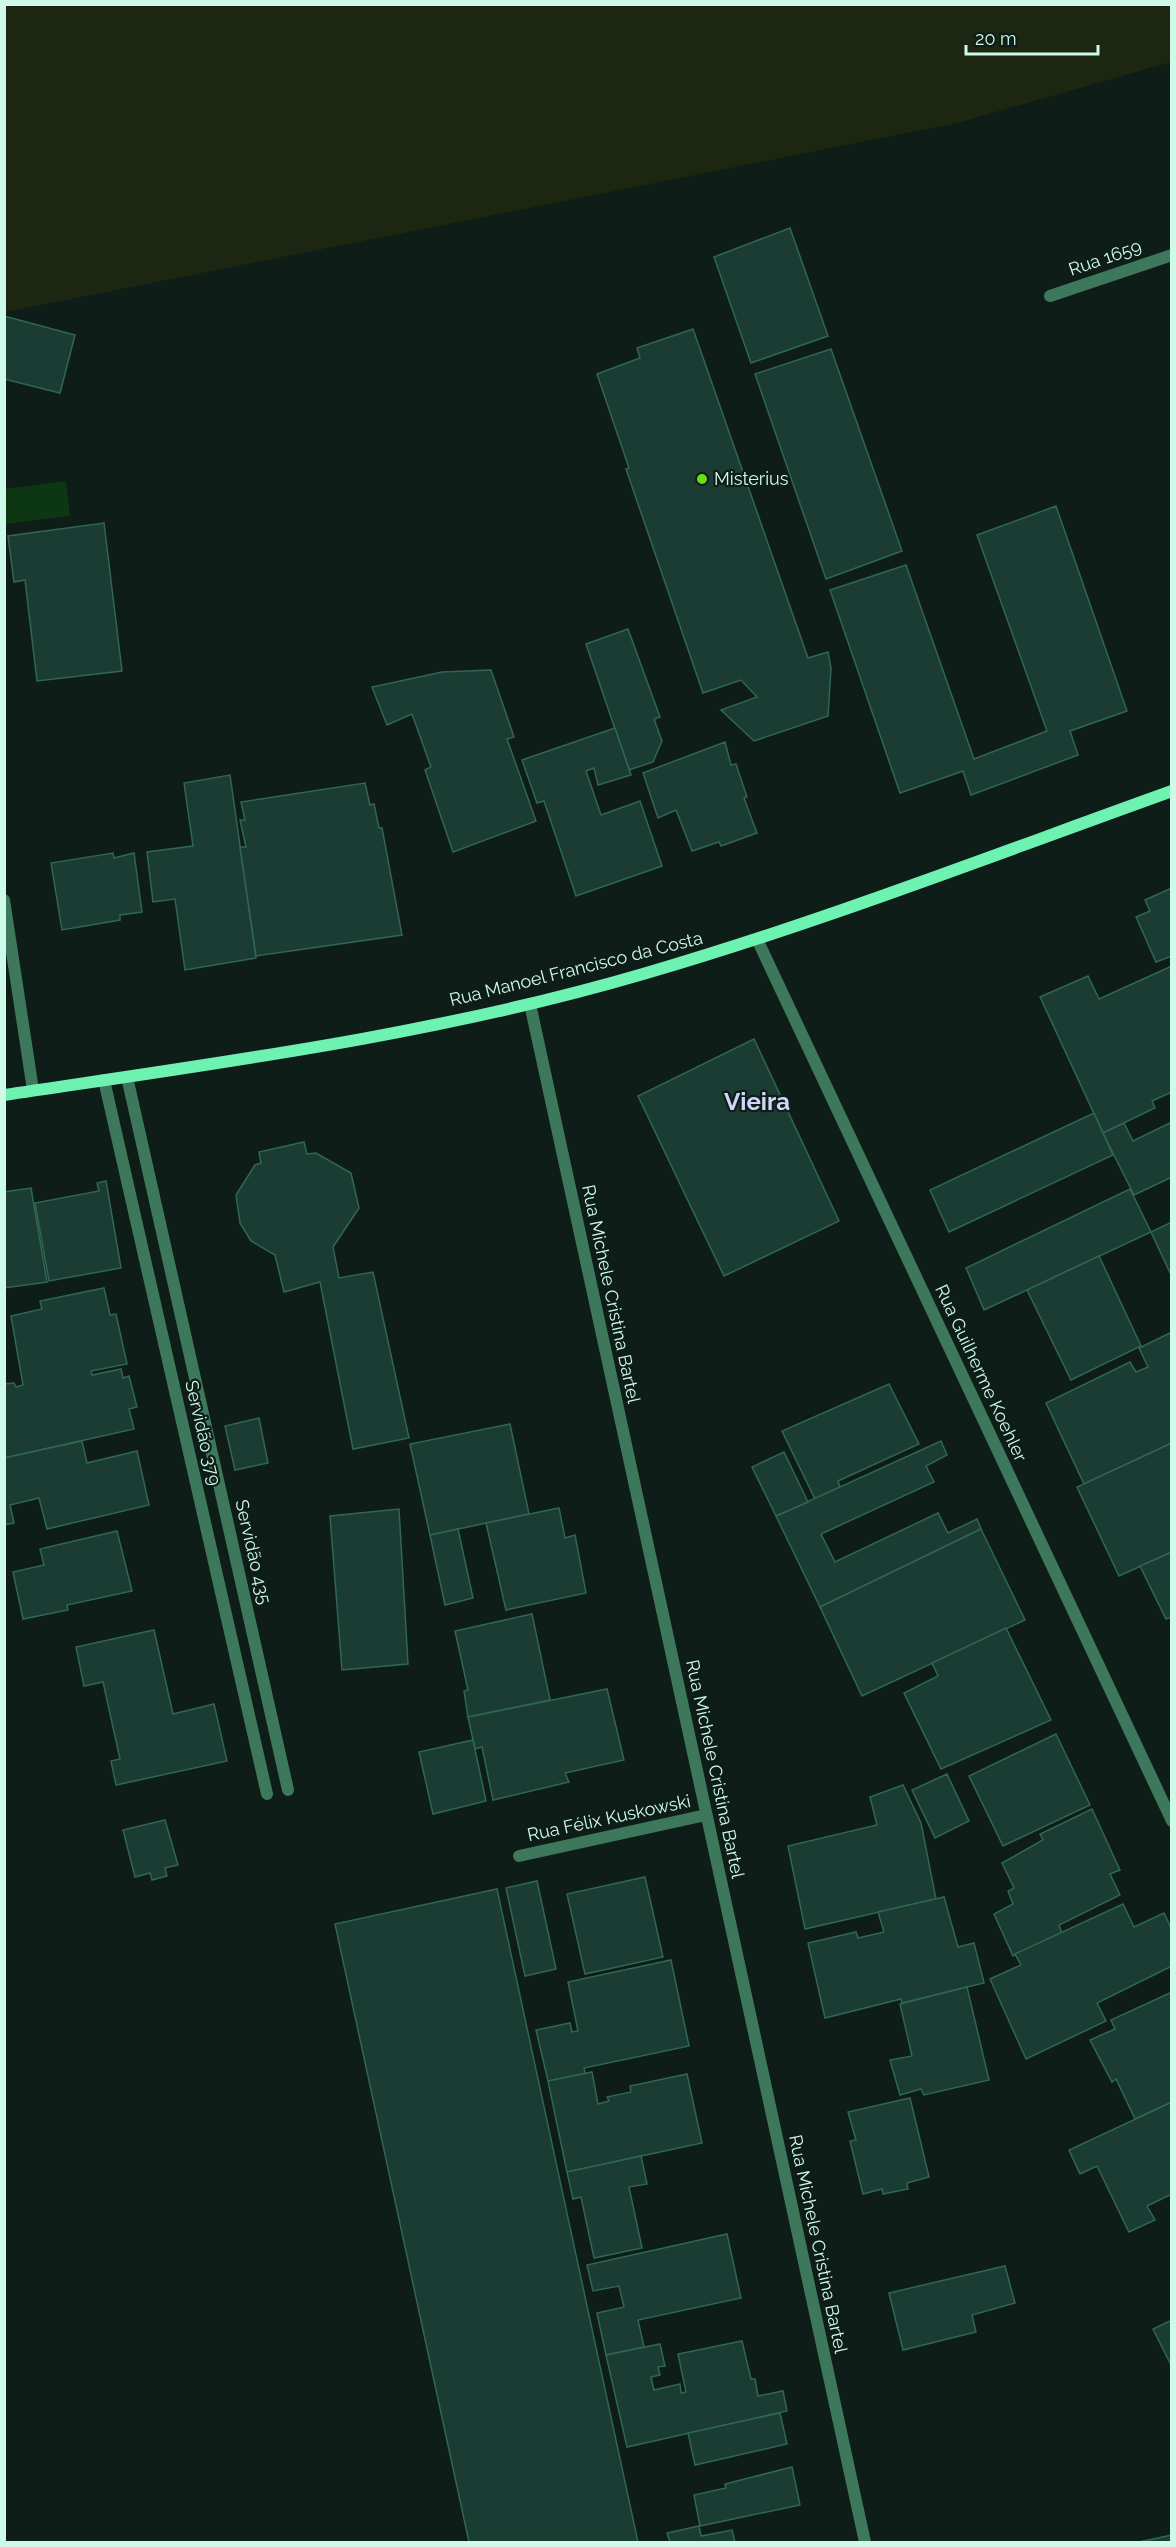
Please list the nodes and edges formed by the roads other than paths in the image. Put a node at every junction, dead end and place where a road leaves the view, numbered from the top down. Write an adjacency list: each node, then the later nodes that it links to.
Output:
1 (1172, 255): 2 (street, Rua 1659)
2 (1050, 296)
3 (1172, 791): 5 (main road, Rua Manoel Francisco da Costa)
4 (4, 900): 9 (street)
5 (757, 939): 6 (main road, Rua Manoel Francisco da Costa); 14 (street, Rua Guilherme Koehler)
6 (530, 1004): 7 (main road, Rua Manoel Francisco da Costa); 13 (street, Rua Michele Cristina Bartel)
7 (127, 1077): 8 (main road, Rua Manoel Francisco da Costa); 11 (street, Servidão 435)
8 (104, 1080): 9 (main road, Rua Manoel Francisco da Costa); 12 (street, Servidão 379)
9 (33, 1090): 10 (main road, Rua Manoel Francisco da Costa)
10 (4, 1095)
11 (288, 1790)
12 (267, 1794)
13 (706, 1815): 15 (street, Rua Félix Kuskowski); 16 (street, Rua Michele Cristina Bartel)
14 (1172, 1821)
15 (519, 1856)
16 (865, 2542)

